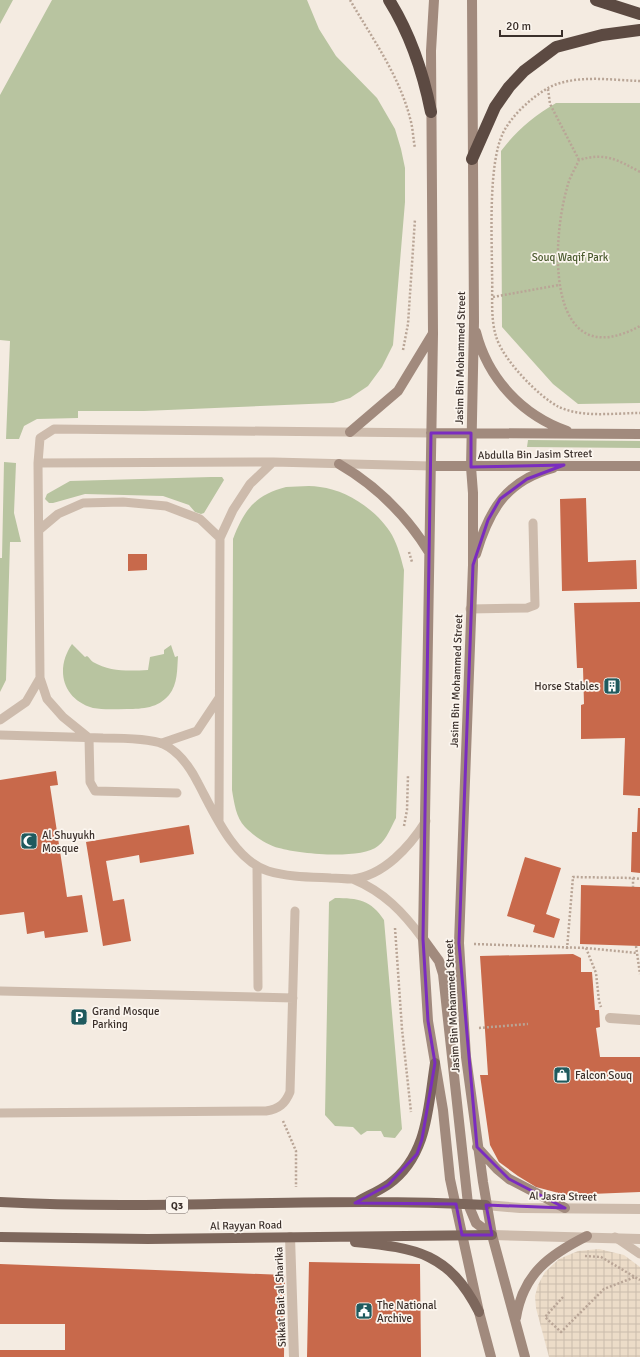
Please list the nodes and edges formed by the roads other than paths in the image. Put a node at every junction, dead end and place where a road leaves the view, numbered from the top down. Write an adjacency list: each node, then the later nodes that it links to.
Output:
1 (389, 0): 7 (highway)
2 (434, 0): 7 (street, Jasim Bin Mohammed Street)
3 (472, 0): 8 (street, Jasim Bin Mohammed Street)
4 (596, 0): 5 (highway)
5 (640, 14)
6 (640, 30): 8 (highway)
7 (431, 112): 10 (street, Jasim Bin Mohammed Street)
8 (472, 159): 9 (street, Jasim Bin Mohammed Street)
9 (474, 322): 13 (street, Jasim Bin Mohammed Street); 14 (street)
10 (433, 334): 11 (street); 12 (street, Jasim Bin Mohammed Street)
11 (350, 432): 12 (lane); 17 (lane)
12 (431, 433): 13 (street, Abdulla Bin Jasim Street); 20 (street, Jasim Bin Mohammed Street)
13 (471, 433): 14 (street, Abdulla Bin Jasim Street); 22 (street, Jasim Bin Mohammed Street)
14 (574, 434): 15 (street, Abdulla Bin Jasim Street)
15 (640, 434)
16 (273, 462): 17 (lane); 18 (lane); 25 (lane)
17 (38, 463): 24 (lane)
18 (339, 464): 20 (lane); 26 (street)
19 (564, 465): 21 (street, Abdulla Bin Jasim Street); 22 (street, Abdulla Bin Jasim Street); 27 (street)
20 (431, 466): 22 (street, Abdulla Bin Jasim Street); 26 (street, Jasim Bin Mohammed Street)
21 (640, 466)
22 (470, 467): 27 (street, Jasim Bin Mohammed Street)
23 (533, 523): 28 (lane)
24 (39, 530): 25 (lane); 29 (lane)
25 (220, 538): 30 (lane)
26 (430, 553): 36 (street, Jasim Bin Mohammed Street)
27 (473, 565): 28 (street, Jasim Bin Mohammed Street)
28 (470, 609): 49 (street, Jasim Bin Mohammed Street)
29 (40, 678): 31 (lane); 33 (lane)
30 (219, 698): 34 (lane); 37 (lane)
31 (0, 720)
32 (0, 735): 33 (lane)
33 (88, 738): 34 (lane); 35 (lane)
34 (162, 743): 37 (lane)
35 (177, 793)
36 (426, 821): 39 (lane); 41 (street, Jasim Bin Mohammed Street)
37 (219, 823): 38 (lane)
38 (257, 867): 39 (lane); 42 (lane)
39 (353, 879): 41 (lane)
40 (295, 911): 44 (lane)
41 (423, 939): 47 (street, Jasim Bin Mohammed Street); 53 (street)
42 (258, 987)
43 (0, 991): 44 (lane)
44 (293, 998): 48 (lane)
45 (610, 1018): 46 (street)
46 (640, 1020)
47 (436, 1063): 51 (main road); 52 (street, Jasim Bin Mohammed Street)
48 (0, 1113)
49 (477, 1147): 54 (street, Jasim Bin Mohammed Street); 55 (street)
50 (0, 1202): 51 (main road, Al Rayyan Road / Q3)
51 (355, 1203): 52 (main road, Al Rayyan Road / Q3)
52 (456, 1204): 53 (main road, Al Rayyan Road / Q3); 57 (street, Jasim Bin Mohammed Street)
53 (468, 1204): 54 (main road, Al Rayyan Road / Q3); 58 (street)
54 (486, 1205): 55 (street, Al Jasra Street); 58 (street, Jasim Bin Mohammed Street)
55 (565, 1208): 56 (street, Al Jasra Street)
56 (640, 1209)
57 (462, 1235): 58 (main road, Al Rayyan Road); 62 (main road, Al Rayyan Road); 66 (street, Jasim Bin Mohammed Street)
58 (492, 1235): 59 (street); 67 (street, Jasim Bin Mohammed Street)
59 (587, 1236): 63 (street); 67 (street)
60 (0, 1237): 61 (main road, Al Rayyan Road)
61 (290, 1237): 62 (main road, Al Rayyan Road); 68 (street, Sikkat Bait al Sharika)
62 (301, 1237): 66 (main road)
63 (615, 1237): 64 (street); 65 (lane)
64 (640, 1239)
65 (640, 1254)
66 (479, 1312): 69 (street, Jasim Bin Mohammed Street)
67 (516, 1320): 70 (street, Jasim Bin Mohammed Street)
68 (294, 1357)
69 (491, 1357)
70 (525, 1357)

